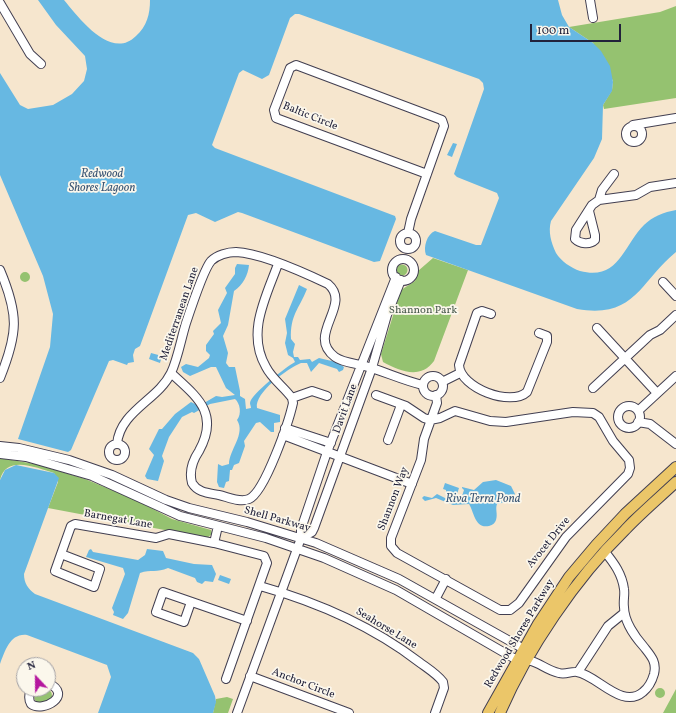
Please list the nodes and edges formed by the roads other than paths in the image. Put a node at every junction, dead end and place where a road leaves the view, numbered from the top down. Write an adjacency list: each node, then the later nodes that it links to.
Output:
1 (590, 0): 3 (street)
2 (0, 3): 4 (street)
3 (593, 18)
4 (41, 64)
5 (676, 118): 6 (street)
6 (632, 125)
7 (427, 174): 7 (street, Baltic Circle); 12 (street)
8 (614, 174): 10 (street)
9 (676, 183): 10 (street)
10 (599, 200): 11 (street)
11 (589, 210)
12 (408, 233): 13 (street); 13 (street)
13 (405, 249): 14 (street)
14 (404, 259): 17 (street); 17 (street)
15 (278, 264): 26 (street, Mediterranean Lane); 28 (street, Mediterranean Lane); 39 (street)
16 (0, 270): 19 (street)
17 (398, 278): 26 (street, Davit Lane); 27 (street, Davit Lane)
18 (662, 282): 20 (street)
19 (3, 285): 30 (street)
20 (676, 296)
21 (491, 314): 29 (street)
22 (676, 315): 25 (street)
23 (597, 328): 25 (street)
24 (539, 333): 29 (street)
25 (625, 358): 34 (street); 35 (street)
26 (362, 363): 27 (street); 48 (street, Davit Lane)
27 (372, 368): 33 (street); 54 (street, Davit Lane)
28 (171, 373): 46 (street); 49 (street, Mediterranean Lane)
29 (460, 373): 32 (street)
30 (1, 374)
31 (676, 376): 35 (street)
32 (442, 382): 33 (street); 37 (street, Shannon Way)
33 (423, 385): 37 (street)
34 (592, 388)
35 (657, 393): 41 (street)
36 (376, 395): 40 (street)
37 (436, 395): 42 (street, Shannon Way)
38 (327, 396): 39 (street)
39 (292, 398): 46 (street)
40 (401, 405): 42 (street); 47 (street)
41 (638, 411): 43 (street); 44 (street)
42 (430, 420): 45 (street); 57 (street, Shannon Way)
43 (638, 422): 44 (street); 50 (street)
44 (620, 423): 45 (street)
45 (606, 429): 64 (street, Avocet Drive)
46 (284, 432): 48 (street); 52 (street)
47 (388, 440)
48 (331, 443): 52 (street, Davit Lane)
49 (117, 444)
50 (676, 444)
51 (0, 446): 59 (street, Shell Parkway)
52 (327, 452): 54 (street); 59 (street, Davit Lane)
53 (0, 454): 58 (street, Shell Parkway)
54 (340, 457): 57 (street); 59 (street, Davit Lane)
55 (676, 467): 71 (main road, Redwood Shores Parkway)
56 (676, 482): 62 (main road, Redwood Shores Parkway)
57 (412, 484): 64 (street, Shannon Way)
58 (218, 526): 60 (street); 61 (street, Shell Parkway)
59 (301, 538): 61 (street, Davit Lane); 67 (street, Shell Parkway)
60 (214, 543): 63 (street, Barnegat Lane); 65 (street, Barnegat Lane)
61 (297, 548): 66 (street, Davit Lane); 73 (street, Shell Parkway)
62 (605, 552): 69 (street); 72 (main road, Redwood Shores Parkway)
63 (61, 554): 63 (street)
64 (446, 579): 67 (street)
65 (260, 586): 66 (street); 70 (street, Barnegat Lane)
66 (281, 592): 75 (street, Davit Lane); 82 (street, Seahorse Lane)
67 (436, 598): 71 (street, Shell Parkway)
68 (191, 602): 68 (street); 70 (street)
69 (624, 613): 74 (street); 74 (street)
70 (247, 622): 76 (street, Barnegat Lane)
71 (524, 649): 72 (street); 73 (main road, Redwood Shores Parkway)
72 (529, 659): 73 (street); 74 (street); 84 (main road, Redwood Shores Parkway)
73 (517, 660): 83 (main road, Redwood Shores Parkway)
74 (578, 672)
75 (250, 676): 80 (street, Davit Lane); 81 (street, Anchor Circle)
76 (226, 678)
77 (56, 689): 79 (street)
78 (30, 697): 79 (street)
79 (32, 710)
80 (236, 713)
81 (348, 713)
82 (435, 713)
83 (488, 713)
84 (500, 713)

